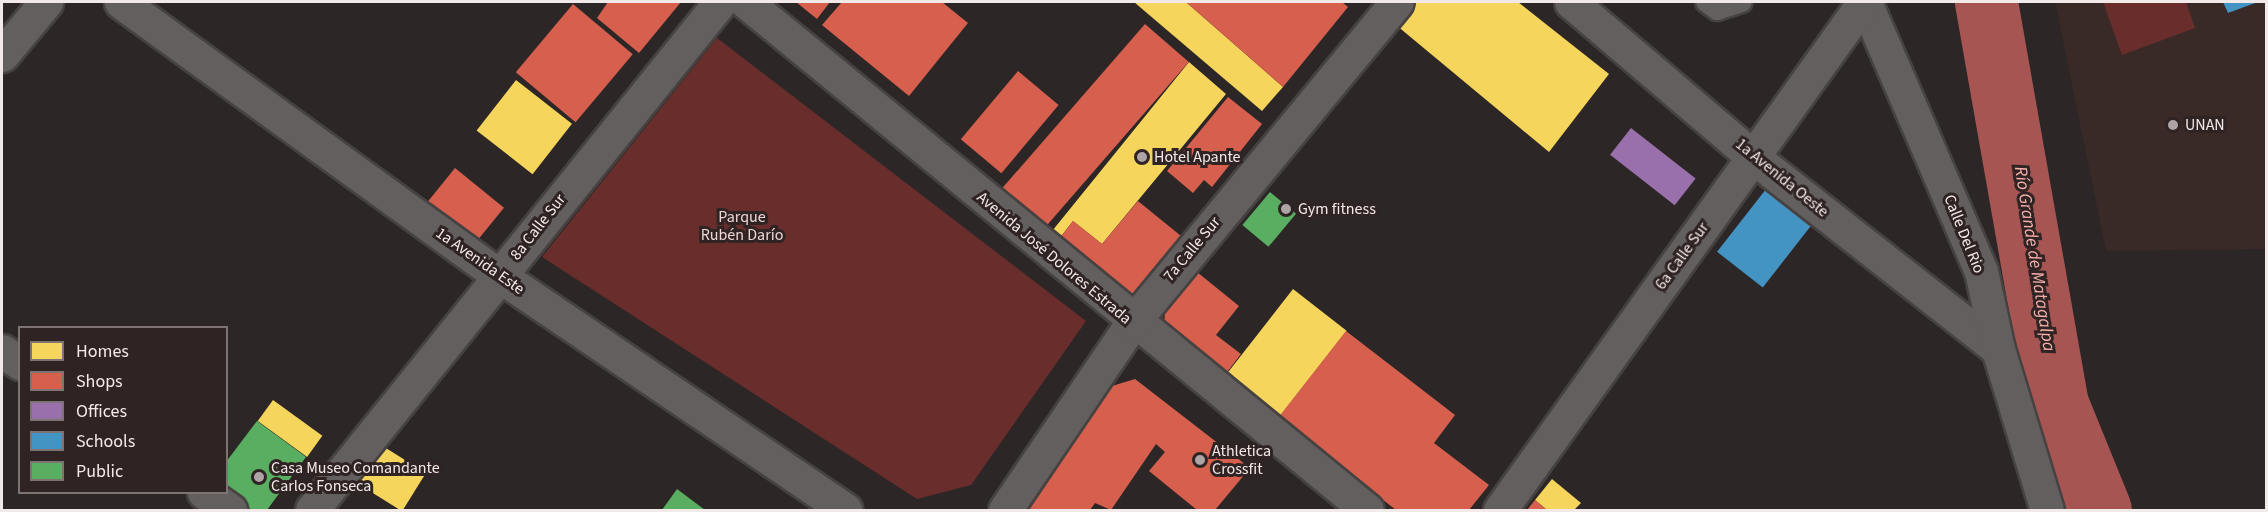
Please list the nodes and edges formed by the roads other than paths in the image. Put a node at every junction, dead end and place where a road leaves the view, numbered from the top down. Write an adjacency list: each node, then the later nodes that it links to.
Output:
1 (46, 2): 10 (street)
2 (121, 2): 12 (street, 1a Avenida Este)
3 (720, 2): 12 (street, 8a Calle Sur)
4 (746, 2): 13 (street, Avenida José Dolores Estrada)
5 (1397, 2): 13 (street, 7a Calle Sur)
6 (1571, 2): 11 (street, 1a Avenida Oeste)
7 (1706, 2): 8 (lane)
8 (1742, 2)
9 (1864, 2): 11 (street, 6a Calle Sur); 14 (street, Calle Del Rio)
10 (2, 55)
11 (1753, 157): 14 (street, 1a Avenida Oeste); 23 (street, 6a Calle Sur)
12 (500, 276): 19 (street, 8a Calle Sur); 20 (street, 1a Avenida Este)
13 (1132, 323): 21 (street, 7a Calle Sur); 22 (street, Avenida José Dolores Estrada)
14 (1998, 349): 24 (street, Calle Del Rio)
15 (2, 351): 16 (street)
16 (18, 362)
17 (207, 494): 18 (street)
18 (230, 510)
19 (312, 510)
20 (845, 510)
21 (1005, 510)
22 (1367, 510)
23 (1500, 510)
24 (2047, 510)

